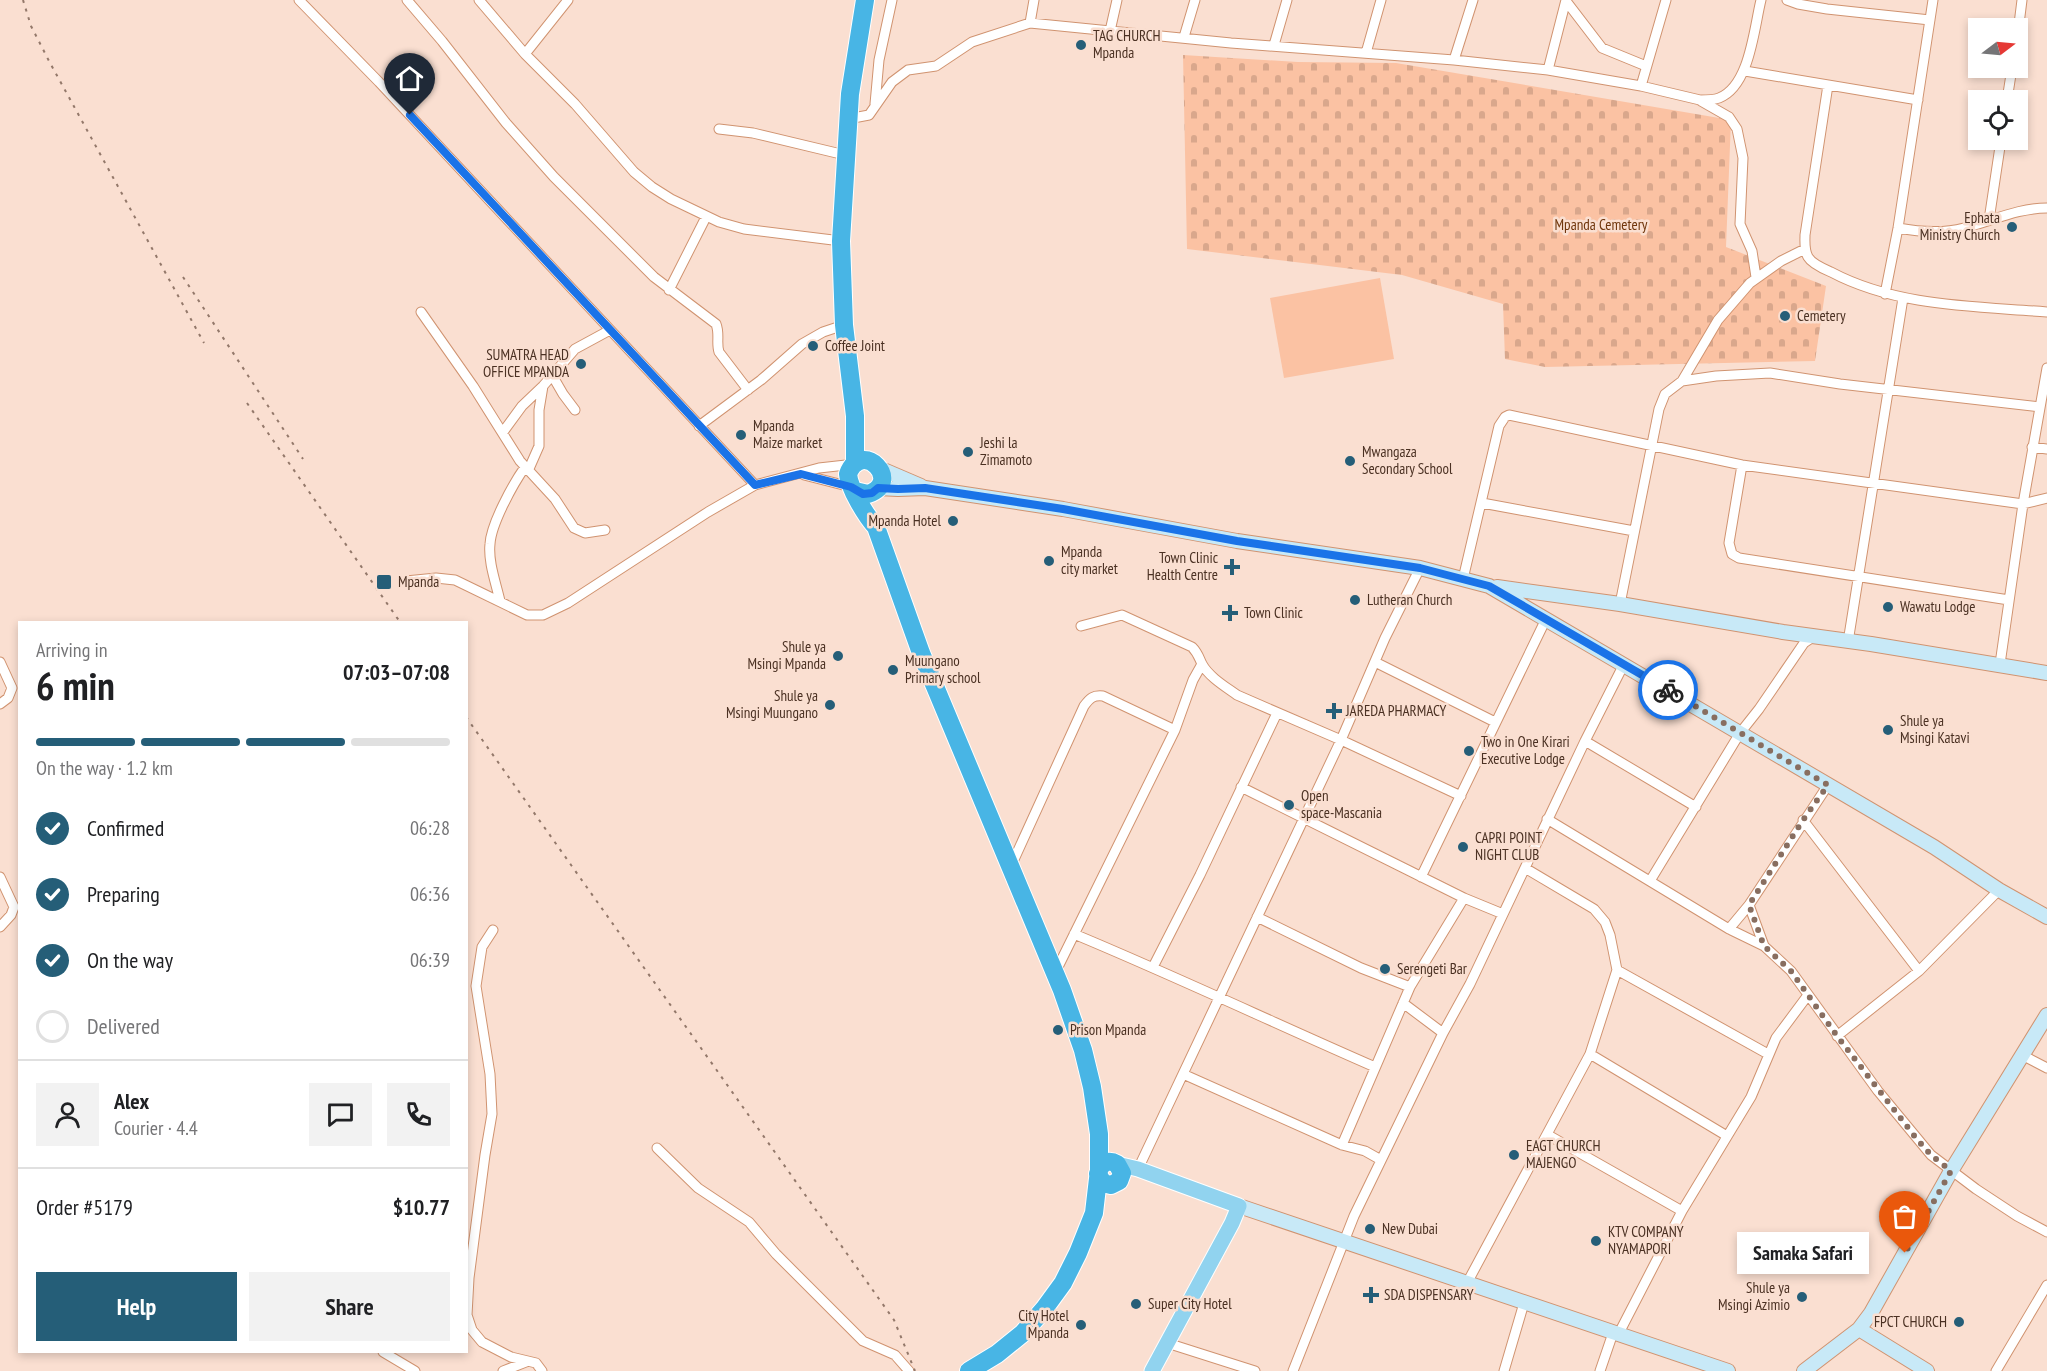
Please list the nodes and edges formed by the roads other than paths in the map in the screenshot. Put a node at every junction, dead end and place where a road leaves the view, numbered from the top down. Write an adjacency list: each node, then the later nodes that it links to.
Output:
1 (299, 0): 53 (street)
2 (407, 0): 47 (street)
3 (479, 0): 26 (street)
4 (568, 0): 26 (street)
5 (864, 0): 36 (highway)
6 (892, 0): 35 (street)
7 (1034, 0): 21 (street)
8 (1117, 0): 22 (street)
9 (1195, 0): 23 (street)
10 (1287, 0): 24 (street)
11 (1381, 0): 25 (street)
12 (1473, 0): 27 (street)
13 (1666, 0): 28 (street)
14 (1761, 0): 30 (street)
15 (1787, 0): 20 (street)
16 (1933, 0): 20 (street)
17 (2022, 0): 19 (street)
18 (1566, 1): 28 (street); 29 (street)
19 (2020, 18)
20 (1930, 20): 34 (street)
21 (1030, 24): 22 (street); 35 (street)
22 (1110, 31): 23 (street)
23 (1184, 38): 24 (street)
24 (1274, 45): 25 (street)
25 (1366, 53): 27 (street)
26 (525, 54): 41 (street)
27 (1454, 60): 29 (street)
28 (1646, 66): 32 (street)
29 (1548, 70): 32 (street)
30 (1744, 71): 31 (street); 33 (street)
31 (1827, 85): 34 (street); 45 (street)
32 (1641, 86): 33 (street)
33 (1700, 100): 46 (street)
34 (1918, 100): 43 (street)
35 (875, 107): 36 (street)
36 (848, 118): 39 (highway)
37 (719, 129): 39 (street)
38 (2000, 150): 42 (street)
39 (845, 155): 44 (highway)
40 (2047, 208): 42 (street)
41 (706, 217): 44 (street); 47 (street)
42 (1989, 220): 43 (street)
43 (1898, 228): 48 (street)
44 (841, 241): 52 (highway)
45 (1805, 249): 46 (street); 48 (street)
46 (1756, 277): 56 (street)
47 (669, 290): 59 (street)
48 (1885, 294): 49 (street)
49 (1903, 298): 51 (street); 58 (street)
50 (421, 312): 64 (street)
51 (2047, 312)
52 (844, 325): 59 (street); 62 (highway)
53 (610, 330): 55 (street); 63 (street)
54 (2047, 368): 60 (street)
55 (552, 375): 57 (street); 61 (street)
56 (1682, 381): 58 (street); 65 (street)
57 (543, 386): 64 (street); 71 (street)
58 (1888, 389): 60 (street); 73 (street)
59 (748, 390): 63 (street)
60 (2040, 407): 66 (street)
61 (575, 410)
62 (855, 416): 68 (highway); 70 (highway)
63 (699, 426): 74 (street)
64 (503, 432): 71 (street)
65 (1652, 447): 69 (street); 79 (street); 83 (street)
66 (2032, 447): 67 (street); 80 (street)
67 (2047, 450)
68 (855, 464): 70 (highway); 72 (street); 76 (highway)
69 (1742, 465): 73 (street); 85 (street)
70 (877, 466): 75 (street); 77 (highway)
71 (527, 469): 82 (street); 90 (street)
72 (801, 474): 74 (street); 76 (street)
73 (1873, 482): 80 (street); 85 (street)
74 (755, 485): 90 (street)
75 (925, 488): 77 (street); 84 (street)
76 (853, 489): 77 (highway); 81 (highway)
77 (877, 489): 81 (highway)
78 (2047, 498): 80 (street)
79 (1482, 503): 83 (street); 86 (street)
80 (2023, 504): 89 (street)
81 (876, 527): 116 (highway)
82 (605, 530)
83 (1634, 531): 91 (street)
84 (1420, 568): 86 (street); 97 (street)
85 (1858, 576): 89 (street); 95 (street)
86 (1463, 579): 88 (street)
87 (406, 581): 90 (street)
88 (1489, 586): 91 (street); 92 (street)
89 (2008, 600): 100 (street)
90 (500, 601)
91 (1620, 604): 95 (street)
92 (1546, 619): 99 (street); 104 (street)
93 (1081, 626): 98 (street)
94 (1810, 639): 106 (street)
95 (1848, 642): 100 (street)
96 (0, 662): 102 (street)
97 (1375, 662): 104 (street); 107 (street)
98 (1202, 664): 103 (street); 105 (street)
99 (1624, 664): 106 (street); 108 (street)
100 (2000, 664): 101 (street)
101 (2047, 673)
102 (0, 704)
103 (1277, 713): 107 (street); 110 (street)
104 (1495, 722): 111 (street)
105 (1175, 730): 116 (street); 130 (street)
106 (1740, 733): 109 (street); 112 (street)
107 (1341, 740): 111 (street); 113 (street)
108 (1585, 741): 112 (street); 114 (street)
109 (1828, 785): 115 (street); 121 (street)
110 (1242, 787): 113 (street); 132 (street)
111 (1461, 796): 119 (street)
112 (1696, 807): 120 (street)
113 (1304, 819): 119 (street); 126 (street)
114 (1547, 819): 117 (street); 120 (street)
115 (1803, 820): 123 (street); 134 (street)
116 (1011, 866): 135 (highway)
117 (1525, 868): 124 (street); 133 (street)
118 (0, 877): 127 (street)
119 (1421, 877): 122 (street)
120 (1650, 881): 128 (street)
121 (1999, 890): 125 (street); 134 (street)
122 (1464, 898): 124 (street); 136 (street)
123 (1749, 905): 128 (street); 131 (street)
124 (1503, 914): 141 (street)
125 (2047, 917)
126 (1257, 918): 136 (street); 138 (street)
127 (0, 927)
128 (1729, 929): 131 (street)
129 (493, 930): 163 (street)
130 (1074, 934): 132 (street); 135 (street)
131 (1764, 946): 137 (street)
132 (1153, 967): 138 (street)
133 (1617, 970): 143 (street); 144 (street)
134 (1919, 971): 142 (street)
135 (1055, 973): 155 (highway)
136 (1410, 987): 139 (street)
137 (1808, 995): 142 (street); 144 (street)
138 (1219, 998): 146 (street); 148 (street)
139 (1403, 1003): 141 (street); 146 (street)
140 (2047, 1015): 145 (street)
141 (1443, 1033): 153 (street)
142 (1837, 1036): 154 (street)
143 (1590, 1054): 149 (street); 150 (street)
144 (1768, 1054): 150 (street)
145 (2022, 1055): 147 (street); 154 (street)
146 (1375, 1067): 151 (street)
147 (2047, 1068)
148 (1183, 1074): 151 (street); 156 (street)
149 (1548, 1135): 158 (street); 161 (street)
150 (1727, 1136): 158 (street)
151 (1342, 1145): 153 (street)
152 (657, 1148): 174 (street)
153 (1381, 1160): 160 (street)
154 (1951, 1171): 159 (street); 166 (street)
155 (1110, 1172): 156 (main road); 175 (highway)
156 (1145, 1172): 157 (main road)
157 (1239, 1206): 160 (street); 168 (main road)
158 (1682, 1211): 167 (street)
159 (2046, 1228)
160 (1343, 1242): 161 (street); 178 (street)
161 (1467, 1283): 164 (street)
162 (2047, 1285): 184 (street)
163 (468, 1303)
164 (1524, 1304): 167 (street); 179 (street)
165 (468, 1318): 170 (street)
166 (1858, 1329): 182 (street); 183 (street)
167 (1615, 1334): 180 (street); 181 (street)
168 (1167, 1343): 176 (main road); 177 (street)
169 (385, 1353): 171 (street)
170 (526, 1362): 172 (street); 173 (street)
171 (415, 1371)
172 (503, 1371)
173 (542, 1371)
174 (909, 1371)
175 (969, 1371)
176 (1152, 1371)
177 (1255, 1371)
178 (1293, 1371)
179 (1504, 1371)
180 (1600, 1371)
181 (1726, 1371)
182 (1804, 1371)
183 (1927, 1371)
184 (1996, 1371)

